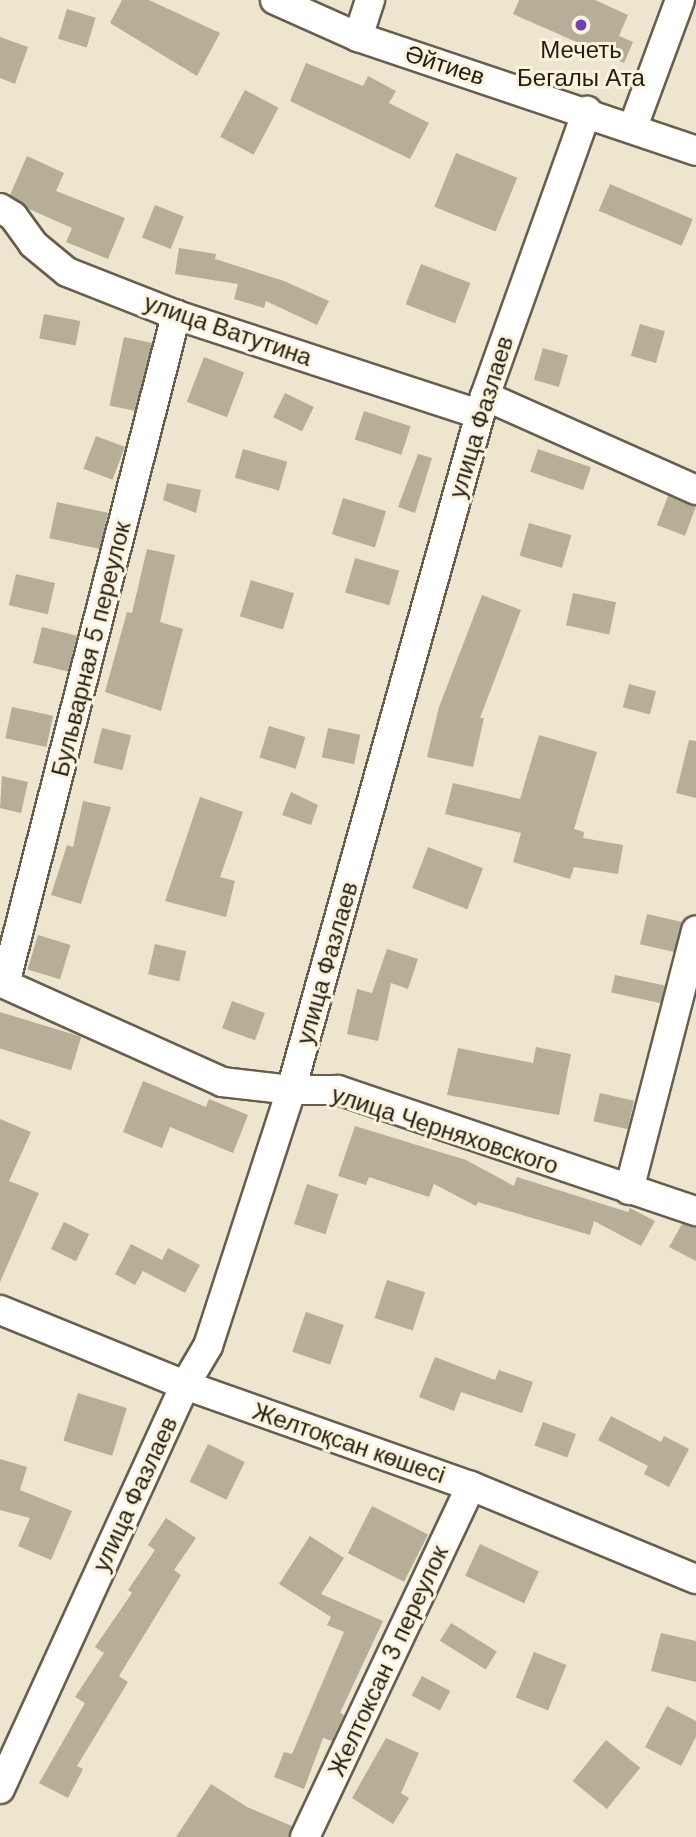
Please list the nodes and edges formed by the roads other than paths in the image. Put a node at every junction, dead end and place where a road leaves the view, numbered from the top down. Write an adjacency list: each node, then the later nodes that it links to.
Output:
1 (275, 0): 4 (street, Әйтиев)
2 (370, 0): 4 (street)
3 (680, 0): 6 (street)
4 (358, 37): 5 (street, Әйтиев)
5 (587, 111): 6 (street, Әйтиев); 10 (street, улица Фазлаев)
6 (634, 127): 7 (street, Әйтиев)
7 (696, 151)
8 (0, 208): 9 (street, улица Ватутина)
9 (176, 314): 10 (street, улица Ватутина); 13 (street, Бульварная 5 переулок)
10 (482, 405): 11 (street, улица Ватутина); 14 (street, улица Фазлаев)
11 (696, 490)
12 (696, 930): 15 (street)
13 (3, 983): 14 (street, улица Черняховского)
14 (291, 1090): 15 (street, улица Черняховского); 18 (street, улица Фазлаев)
15 (629, 1190): 16 (street, улица Черняховского)
16 (696, 1211)
17 (0, 1310): 18 (street, Желтоқсан көшесі)
18 (185, 1385): 19 (street, Желтоқсан көшесі); 21 (street, улица Фазлаев)
19 (471, 1486): 20 (street, Желтоқсан көшесі); 22 (street, Желтоксан 3 переулок)
20 (696, 1579)
21 (0, 1789)
22 (305, 1837)

